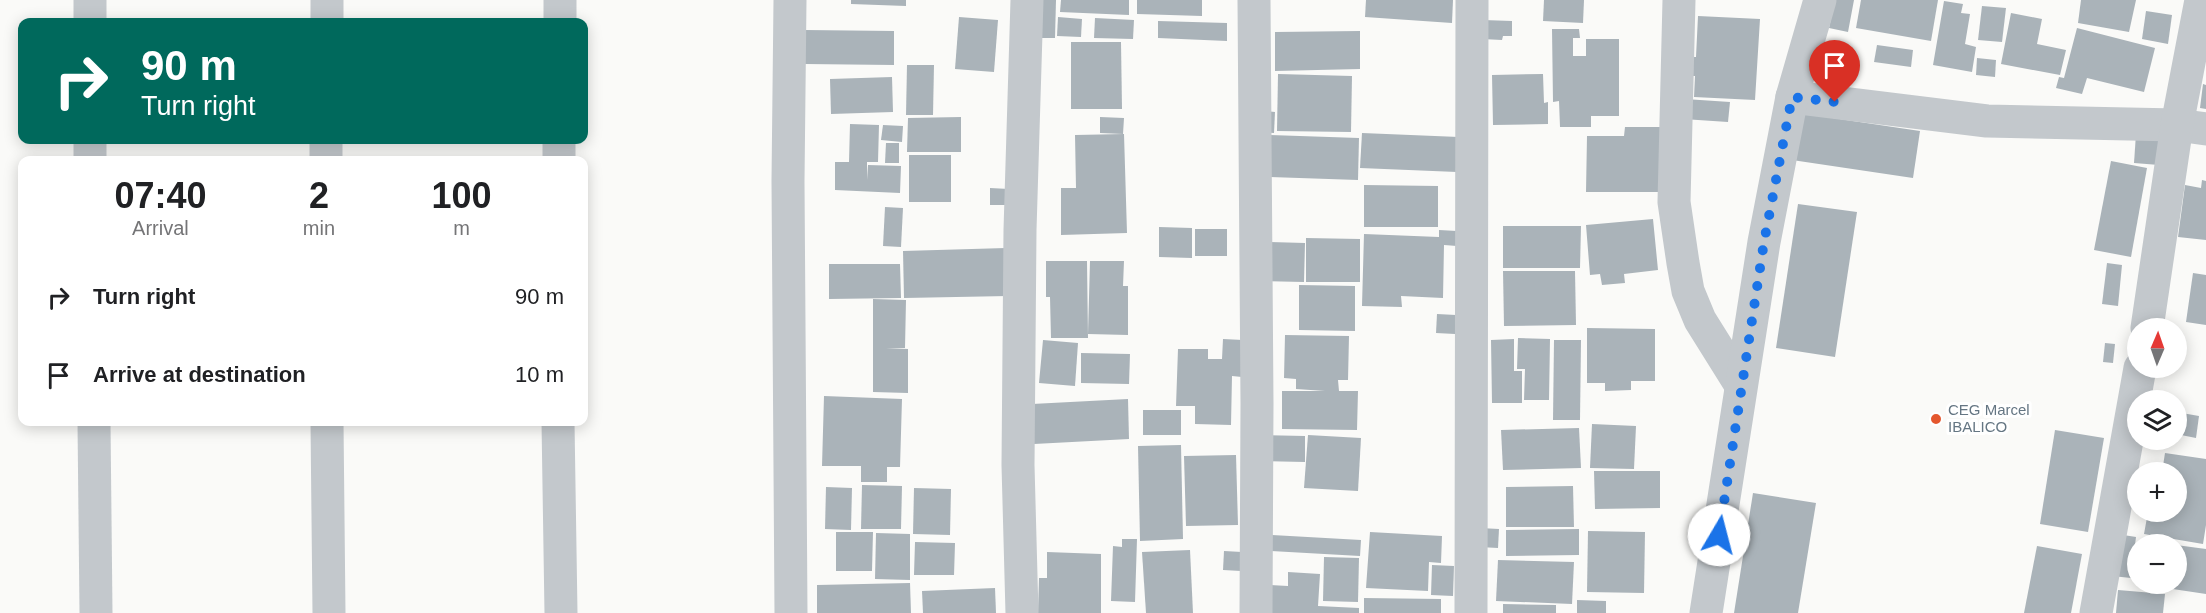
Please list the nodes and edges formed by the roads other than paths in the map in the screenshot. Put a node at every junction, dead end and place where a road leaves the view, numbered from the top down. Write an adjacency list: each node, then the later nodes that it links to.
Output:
1 (90, 0): 11 (street)
2 (327, 0): 12 (street)
3 (560, 0): 13 (street)
4 (790, 0): 25 (street)
5 (1027, 0): 26 (street)
6 (1254, 0): 27 (street)
7 (1472, 0): 28 (street)
8 (1679, 0): 18 (street)
9 (1820, 0): 14 (street)
10 (2202, 0): 15 (street)
11 (90, 18)
12 (327, 18)
13 (560, 18)
14 (1792, 97): 15 (street); 18 (street)
15 (2192, 127): 16 (street)
16 (2149, 318)
17 (2138, 378): 30 (street)
18 (1740, 384): 29 (street)
19 (94, 426): 22 (street)
20 (327, 426): 23 (street)
21 (558, 426): 24 (street)
22 (96, 613)
23 (329, 613)
24 (561, 613)
25 (791, 613)
26 (1022, 613)
27 (1256, 613)
28 (1470, 613)
29 (1706, 613)
30 (2096, 613)

